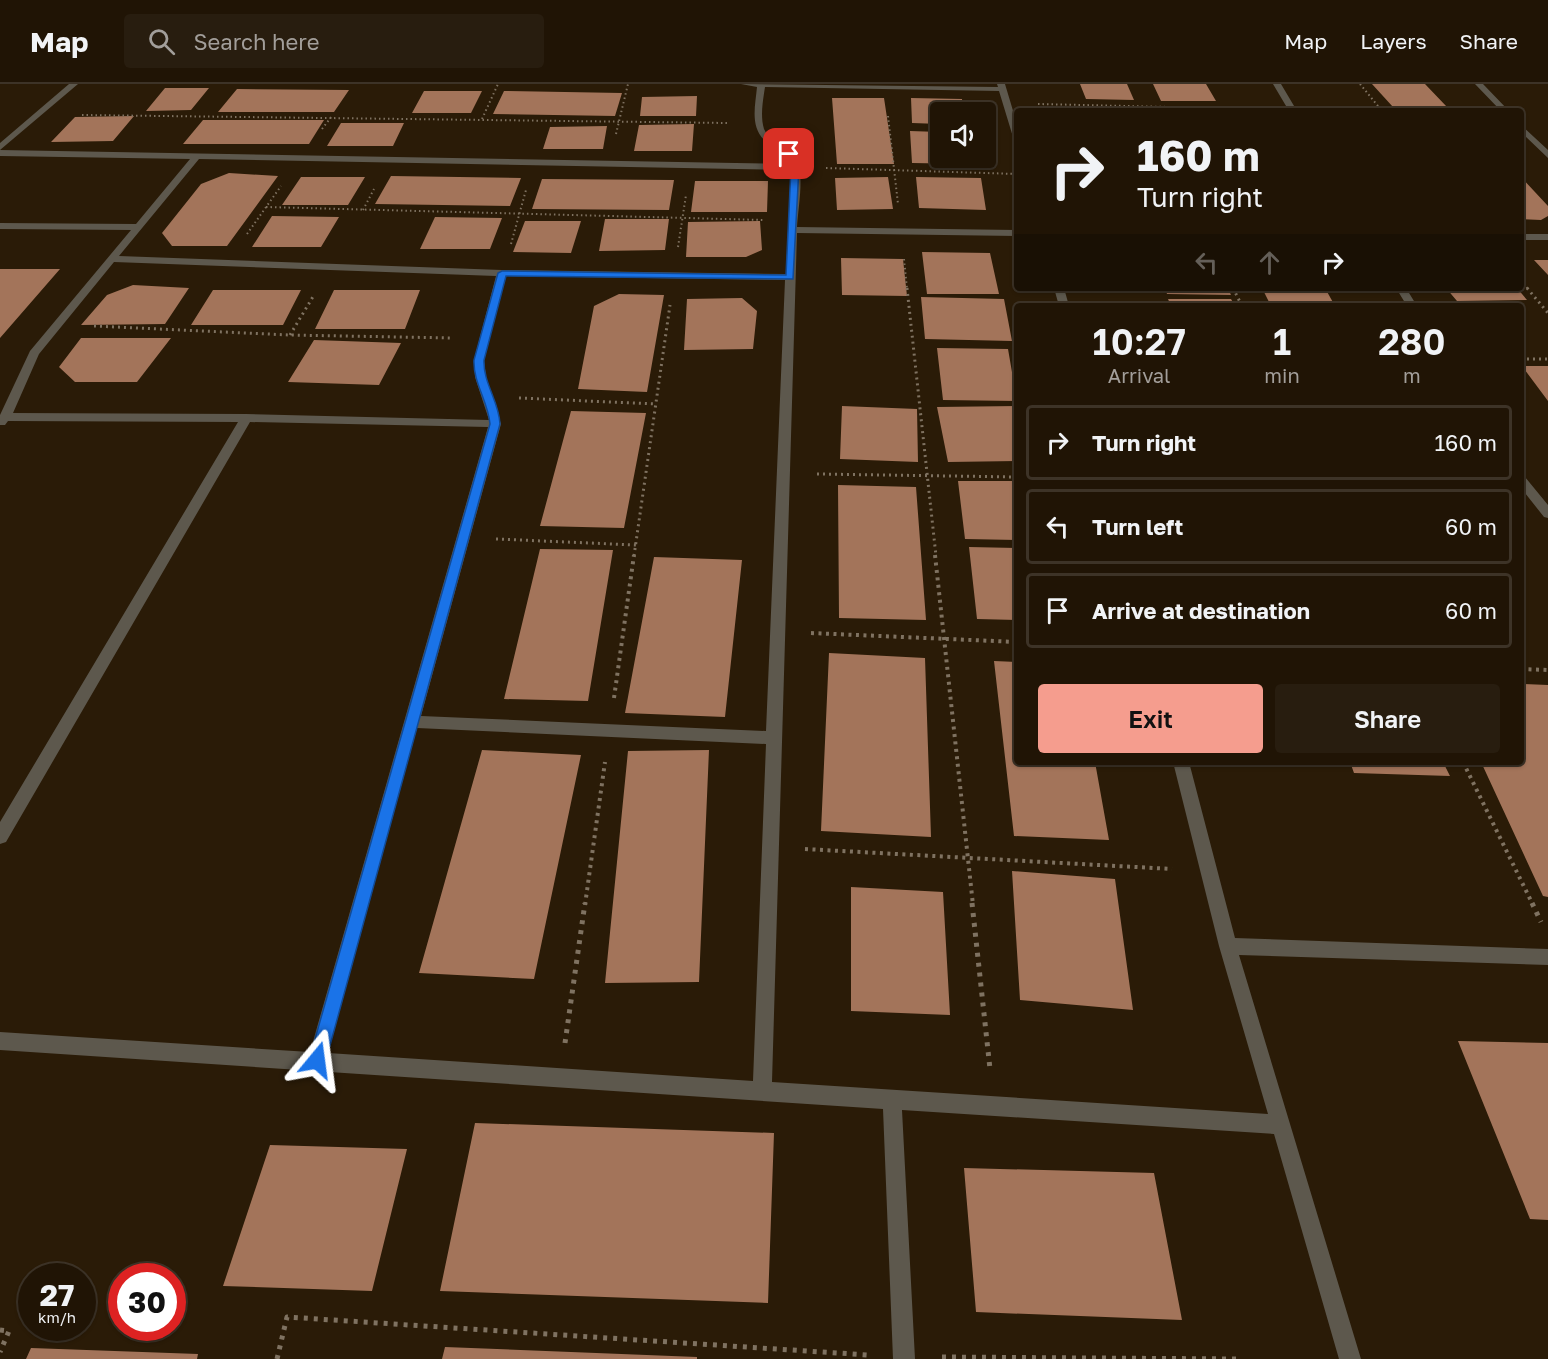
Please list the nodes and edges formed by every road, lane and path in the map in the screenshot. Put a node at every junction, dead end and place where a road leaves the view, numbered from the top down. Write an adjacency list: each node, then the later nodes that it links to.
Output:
1 (74, 84): 16 (street)
2 (498, 84): 17 (path)
3 (628, 84): 18 (path)
4 (745, 84): 5 (street)
5 (761, 84): 10 (street); 19 (street)
6 (1277, 84): 13 (street)
7 (1360, 84): 14 (path)
8 (1479, 84): 15 (street)
9 (1002, 86): 10 (street); 11 (street)
10 (884, 87): 30 (path)
11 (1007, 104): 12 (path); 20 (street)
12 (1198, 108)
13 (1292, 108)
14 (1380, 108)
15 (1502, 108)
16 (37, 115): 17 (path); 22 (street)
17 (482, 119): 18 (path)
18 (619, 121): 19 (path); 27 (path)
19 (759, 124): 29 (street)
20 (1014, 127)
21 (1524, 130): 24 (street)
22 (0, 147)
23 (0, 153): 25 (street)
24 (1548, 155)
25 (196, 156): 26 (street); 37 (street)
26 (534, 162): 27 (street); 33 (path)
27 (609, 164): 28 (street)
28 (690, 165): 29 (street); 34 (path)
29 (795, 167): 30 (path); 35 (street)
30 (895, 170): 31 (path); 38 (path)
31 (1014, 174)
32 (266, 207): 33 (path)
33 (519, 214): 34 (path); 44 (path)
34 (682, 218): 35 (path); 45 (path)
35 (792, 225): 38 (street); 46 (street)
36 (0, 226): 37 (street)
37 (138, 227): 42 (street)
38 (901, 231): 39 (street); 60 (path)
39 (1014, 233)
40 (1524, 237): 41 (street)
41 (1548, 237)
42 (111, 259): 43 (street); 49 (street)
43 (330, 268): 44 (street); 50 (path)
44 (502, 273): 45 (street); 51 (street)
45 (675, 275): 46 (street); 55 (path)
46 (790, 277): 59 (street)
47 (1524, 284): 48 (path)
48 (1548, 313)
49 (58, 325): 50 (path); 57 (street)
50 (289, 335): 51 (path)
51 (485, 339): 54 (street)
52 (1524, 359): 53 (path)
53 (1548, 359)
54 (490, 397): 55 (path); 58 (street)
55 (656, 404): 65 (path)
56 (246, 418): 57 (street); 58 (street); 76 (street)
57 (3, 420)
58 (495, 424): 64 (street)
59 (782, 473): 60 (path); 66 (street)
60 (928, 475): 61 (path); 67 (path)
61 (1014, 477)
62 (1524, 484): 63 (street)
63 (1548, 514)
64 (464, 537): 65 (path); 71 (street)
65 (636, 545): 72 (path)
66 (778, 632): 67 (path); 73 (street)
67 (945, 639): 68 (path); 78 (path)
68 (1014, 642)
69 (1524, 669): 70 (path)
70 (1548, 670)
71 (413, 722): 72 (street); 84 (street)
72 (610, 731): 73 (street); 85 (path)
73 (775, 738): 77 (street)
74 (1182, 765): 79 (street)
75 (1464, 765): 80 (path)
76 (0, 837)
77 (771, 848): 78 (path); 86 (street)
78 (968, 858): 79 (path); 88 (path)
79 (1209, 871): 81 (street)
80 (1543, 926)
81 (1228, 946): 82 (street); 89 (street)
82 (1548, 957)
83 (0, 1041): 84 (street)
84 (317, 1060): 85 (street)
85 (560, 1076): 86 (street)
86 (762, 1089): 87 (street)
87 (892, 1098): 88 (street); 92 (street)
88 (993, 1105): 89 (street)
89 (1280, 1125): 95 (street)
90 (0, 1330): 91 (path)
91 (0, 1352)
92 (904, 1358): 93 (path); 94 (path)
93 (277, 1359)
94 (1238, 1359)
95 (1350, 1359)

